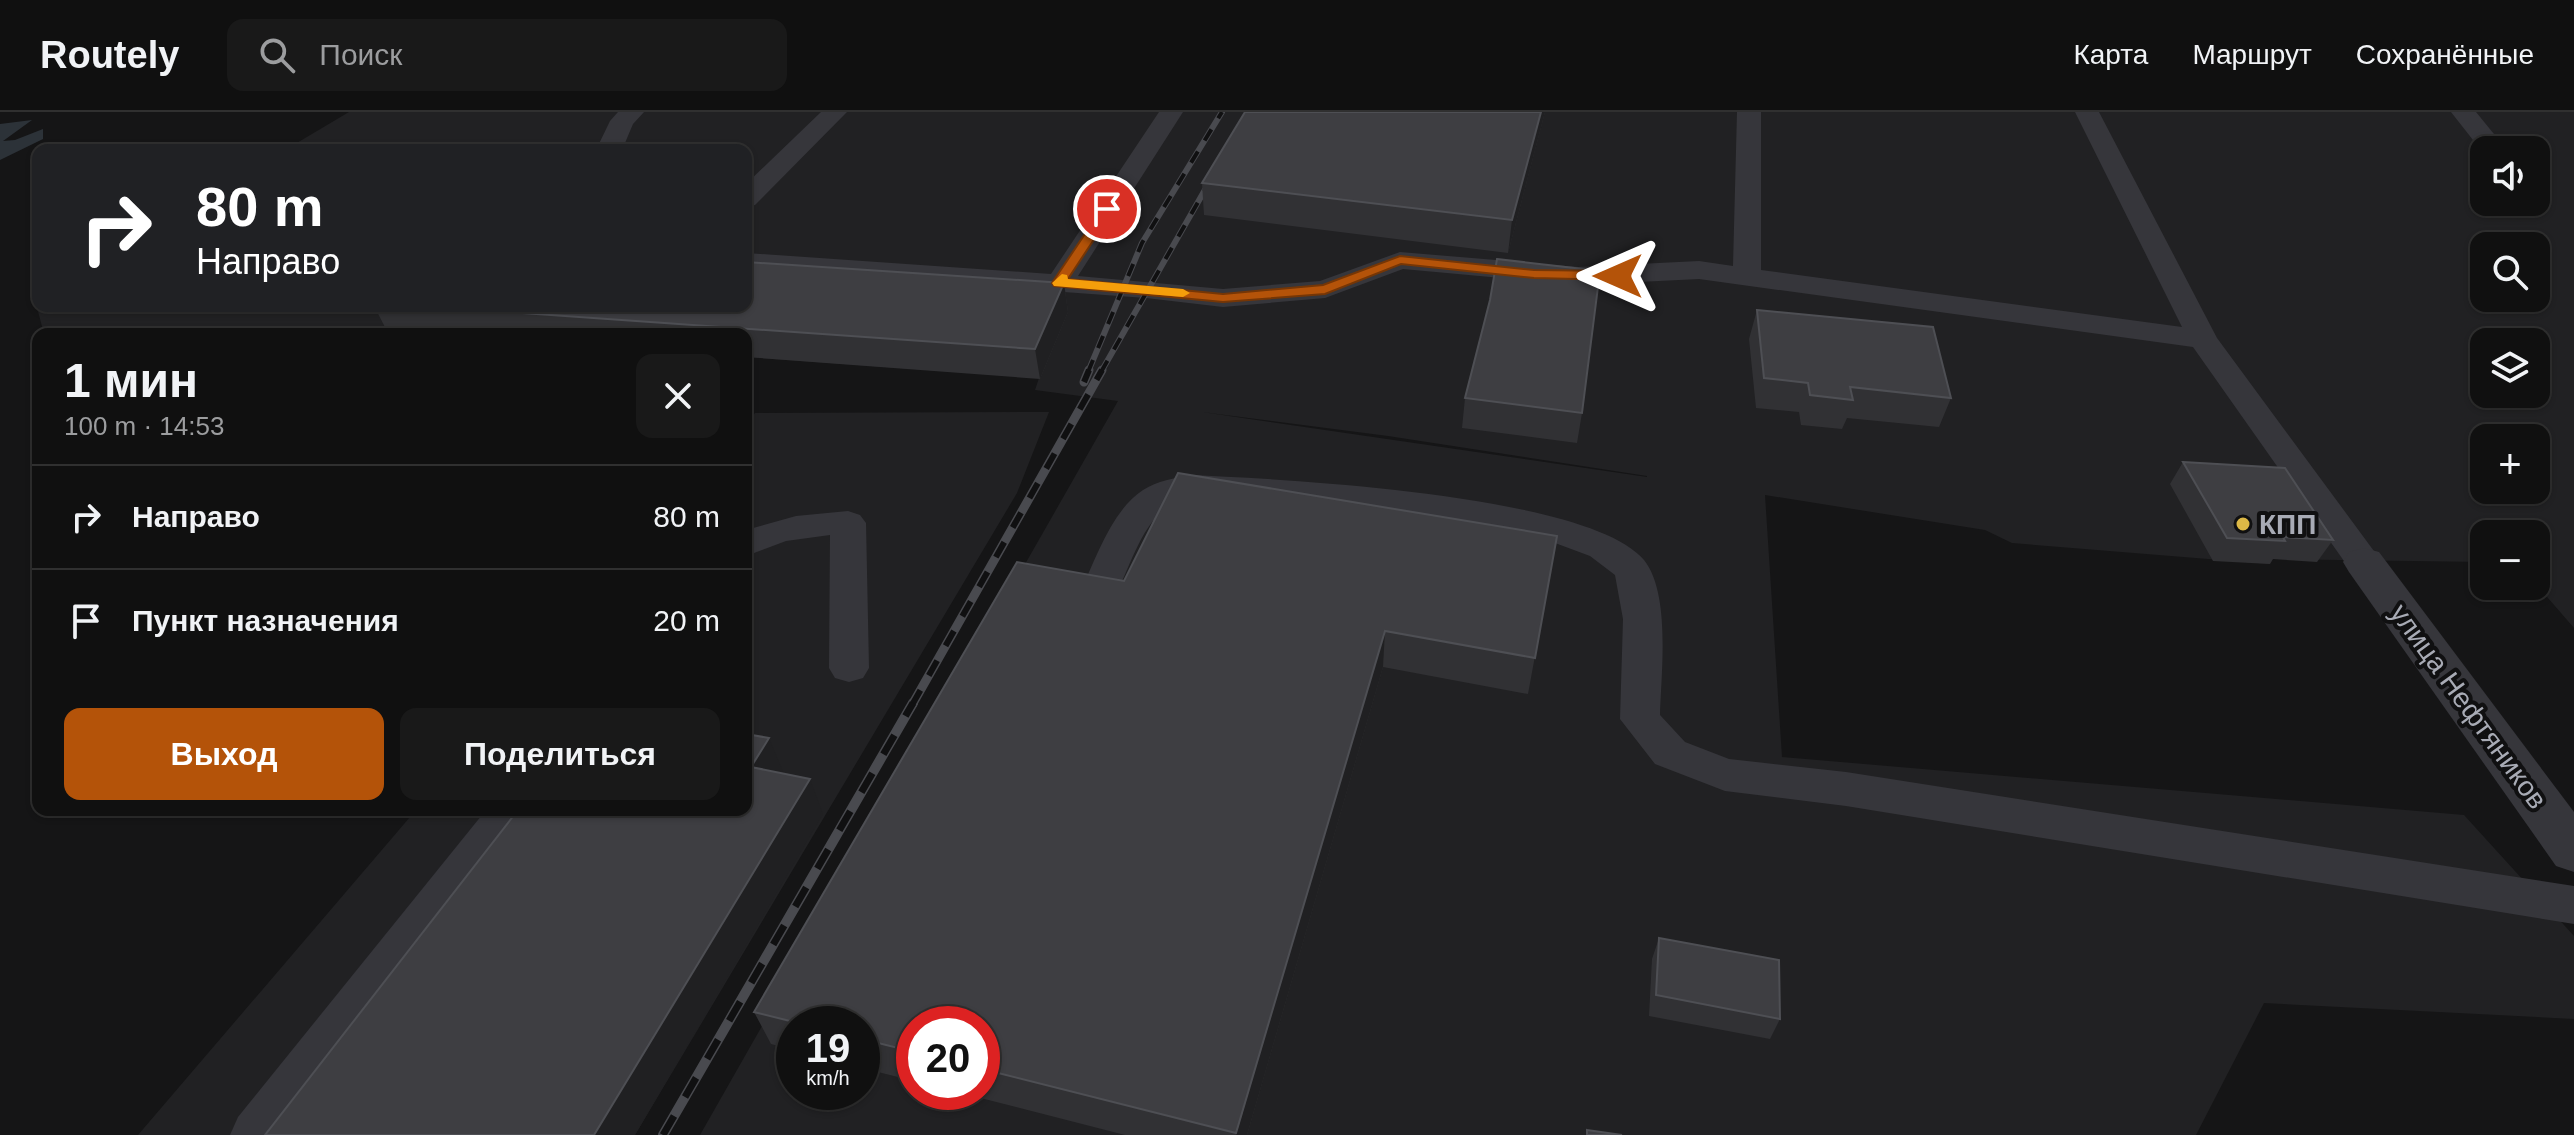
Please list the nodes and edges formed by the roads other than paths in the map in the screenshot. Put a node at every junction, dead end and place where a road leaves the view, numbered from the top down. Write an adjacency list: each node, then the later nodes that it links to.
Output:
1 (632, 112): 8 (lane)
2 (835, 112): 9 (lane)
3 (1171, 112): 12 (lane)
4 (1749, 112): 11 (lane)
5 (2087, 112): 13 (lane)
6 (2463, 112): 7 (lane)
7 (2483, 136)
8 (612, 144)
9 (752, 193)
10 (752, 261): 12 (lane)
11 (1747, 275): 12 (lane); 13 (lane)
12 (1059, 283)
13 (2203, 339): 15 (lane)
14 (752, 541): 17 (lane)
15 (2364, 562): 19 (street, улица Нефтяников)
16 (1099, 592): 20 (lane)
17 (849, 668)
18 (506, 816): 21 (lane)
19 (2574, 851)
20 (2574, 905)
21 (256, 1135)

